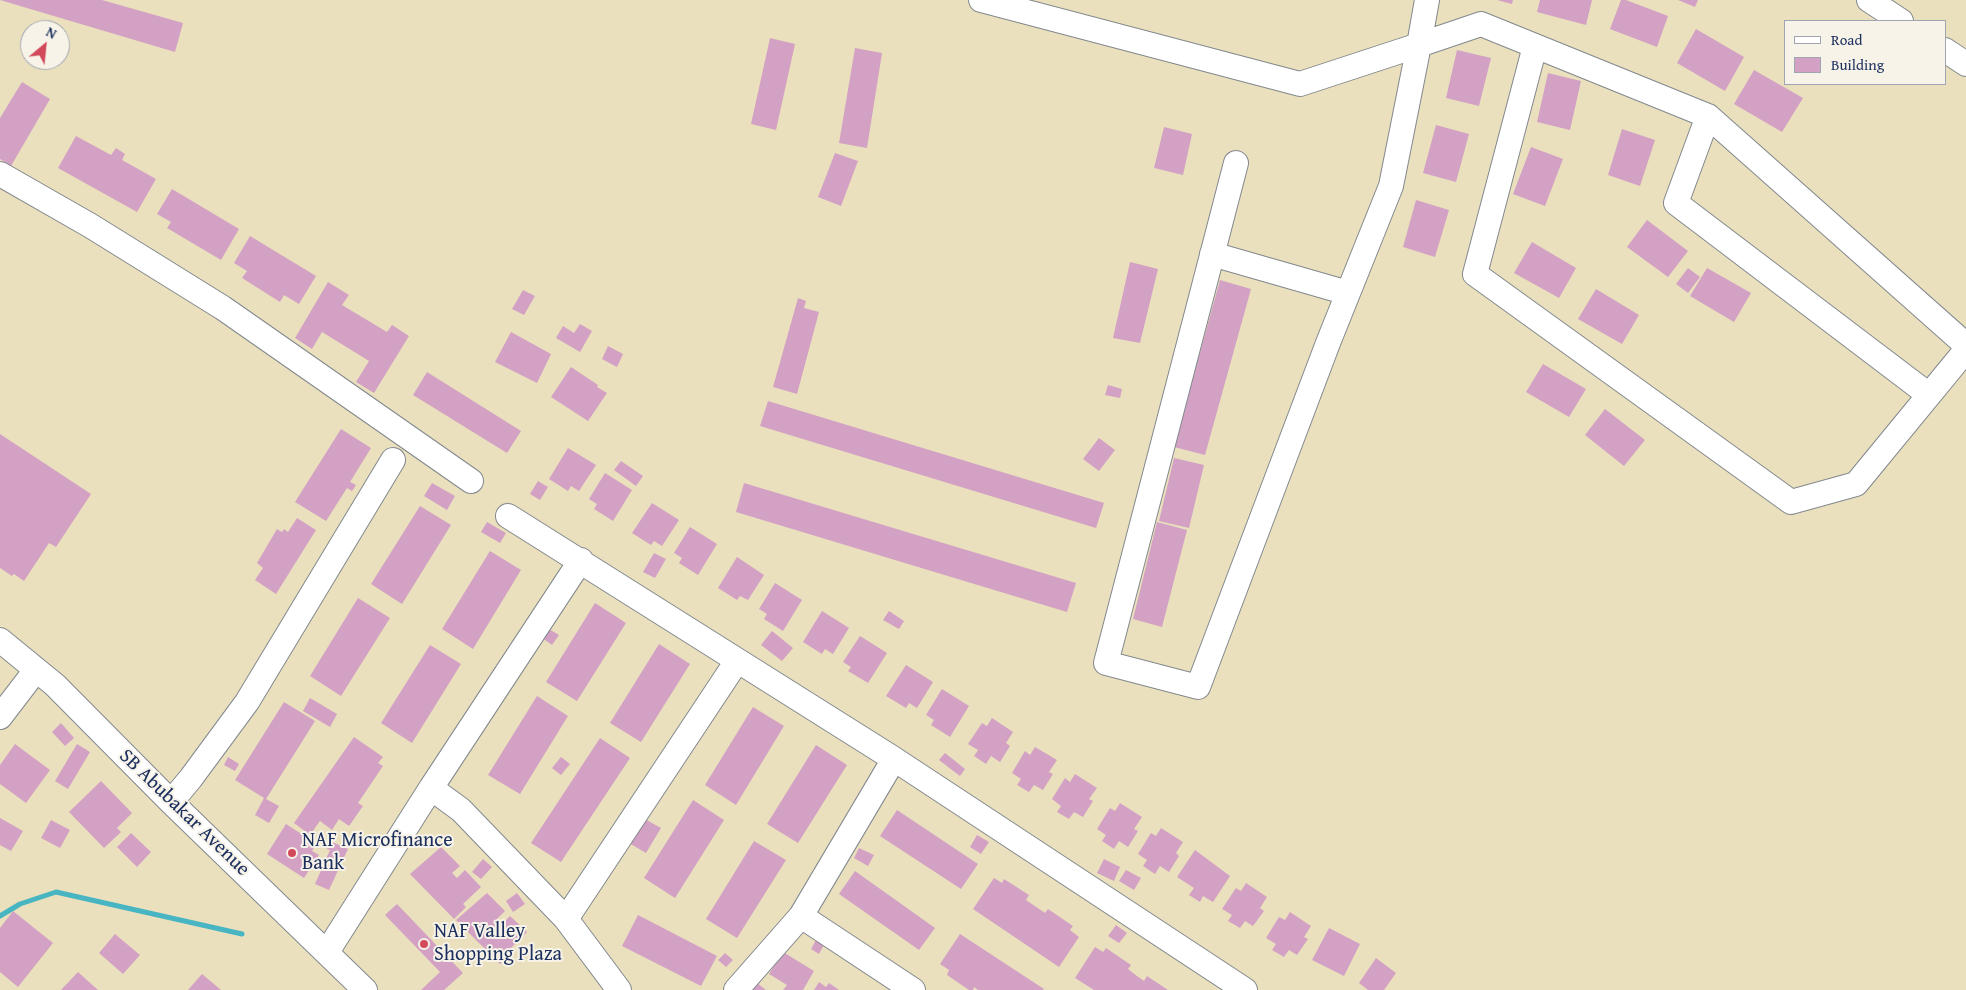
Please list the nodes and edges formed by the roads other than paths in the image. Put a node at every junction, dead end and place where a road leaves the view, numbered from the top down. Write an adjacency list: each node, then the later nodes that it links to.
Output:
1 (981, 0): 5 (street)
2 (1427, 0): 5 (street)
3 (1869, 0): 4 (street)
4 (1899, 20)
5 (1419, 45): 6 (street); 13 (street)
6 (1535, 46): 9 (street); 16 (street)
7 (1946, 51): 8 (street)
8 (1966, 64)
9 (1708, 116): 14 (street); 16 (street)
10 (1236, 163): 12 (street)
11 (0, 174): 18 (street)
12 (1212, 254): 13 (street); 13 (street)
13 (1348, 293)
14 (1966, 345)
15 (1966, 350): 16 (street)
16 (1929, 395)
17 (393, 460): 27 (street)
18 (471, 481)
19 (508, 516): 20 (street)
20 (581, 560): 22 (street); 26 (street)
21 (0, 640): 23 (street, SB Abubakar Avenue)
22 (737, 661): 25 (street); 29 (street)
23 (36, 670): 24 (street); 27 (street, SB Abubakar Avenue)
24 (0, 717)
25 (894, 759): 28 (street); 35 (street)
26 (431, 788): 29 (street); 30 (street)
27 (171, 802): 30 (street, SB Abubakar Avenue)
28 (801, 916): 33 (street); 34 (street)
29 (566, 919): 32 (street)
30 (327, 952): 31 (street, SB Abubakar Avenue)
31 (365, 990)
32 (619, 990)
33 (736, 990)
34 (913, 990)
35 (1245, 990)

